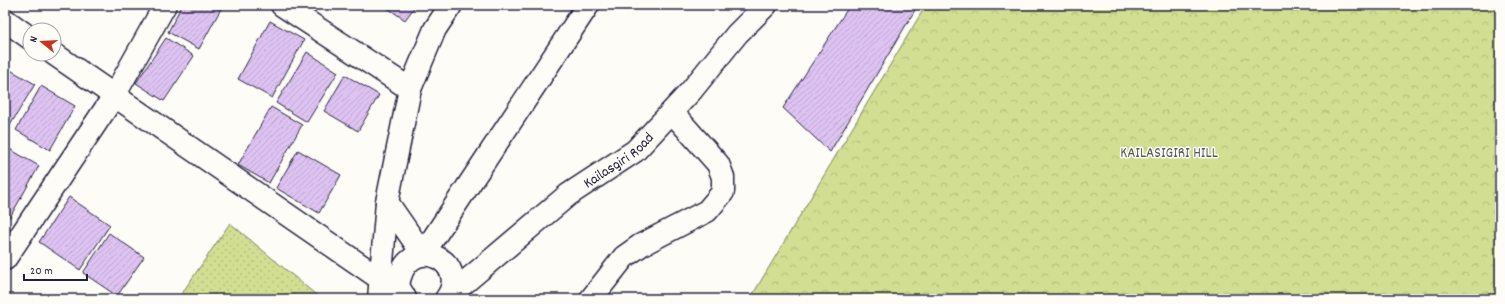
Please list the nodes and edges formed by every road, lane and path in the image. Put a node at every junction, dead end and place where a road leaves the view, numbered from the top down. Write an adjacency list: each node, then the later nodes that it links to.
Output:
1 (165, 5): 10 (street)
2 (282, 5): 9 (street)
3 (451, 5): 9 (street)
4 (588, 5): 14 (street)
5 (766, 5): 11 (street, Kailasgiri Road)
6 (5, 20): 7 (street)
7 (22, 32)
8 (62, 60): 10 (street)
9 (410, 89): 12 (street)
10 (114, 96): 13 (street); 17 (street)
11 (672, 112): 15 (street, Kailasgiri Road); 19 (street)
12 (387, 202): 14 (street); 17 (street)
13 (8, 248)
14 (423, 254): 16 (street); 17 (street)
15 (490, 261): 16 (street); 18 (street, Kailasgiri Road)
16 (446, 263): 18 (street)
17 (391, 291)
18 (448, 297)
19 (591, 299)

